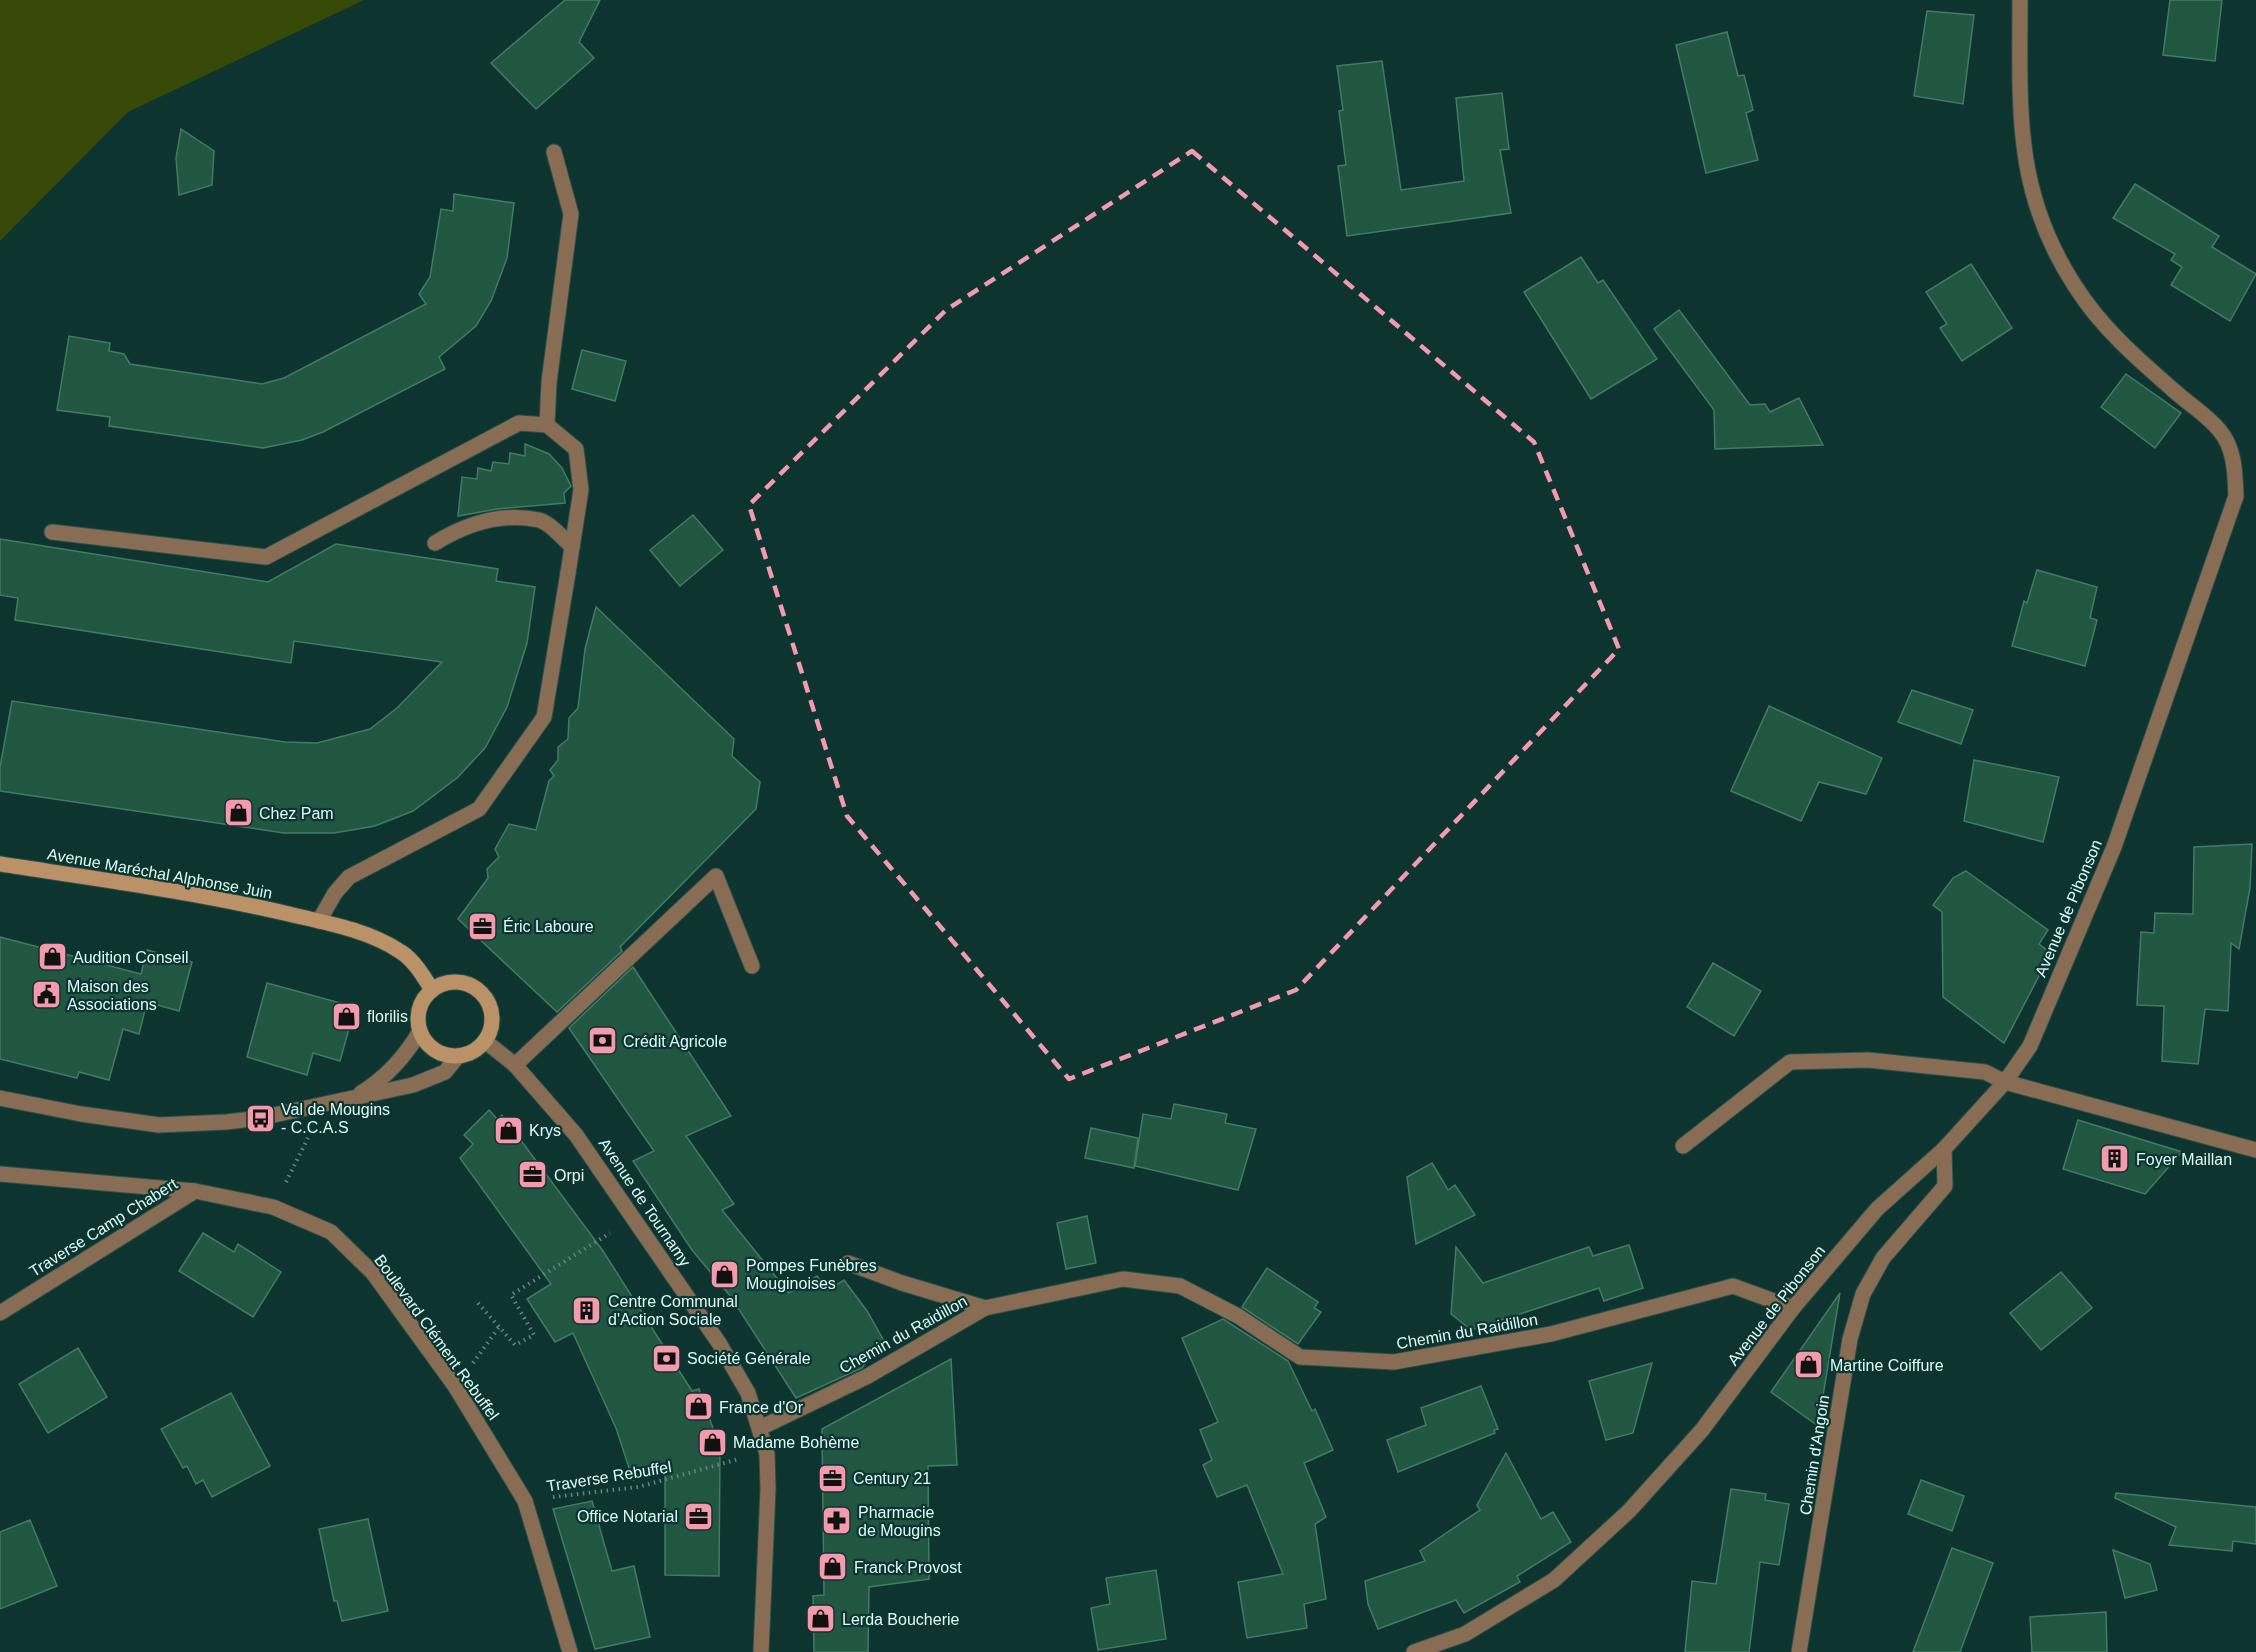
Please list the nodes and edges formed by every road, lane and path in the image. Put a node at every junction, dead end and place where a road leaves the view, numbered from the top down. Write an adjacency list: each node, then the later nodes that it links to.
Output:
1 (2020, 0): 15 (street, Avenue de Pibonson)
2 (554, 152): 3 (street)
3 (547, 425): 4 (street); 6 (street)
4 (52, 532)
5 (435, 543): 6 (street)
6 (572, 547): 8 (street)
7 (0, 864): 8 (main road, Avenue Maréchal Alphonse Juin)
8 (319, 921): 10 (main road, Avenue Maréchal Alphonse Juin)
9 (752, 966): 14 (street)
10 (432, 990): 11 (main road); 12 (main road)
11 (420, 1031): 13 (main road); 17 (street)
12 (485, 1041): 13 (main road); 14 (street, Avenue de Tournamy)
13 (458, 1056): 17 (street)
14 (515, 1065): 25 (street, Avenue de Tournamy)
15 (2005, 1082): 19 (street); 20 (street, Avenue de Pibonson); 21 (street)
16 (0, 1098): 17 (street)
17 (352, 1098)
18 (308, 1138): 23 (path)
19 (1683, 1146)
20 (1944, 1149): 29 (street, Avenue de Pibonson); 39 (street, Chemin d'Angoin)
21 (2256, 1150)
22 (0, 1174): 24 (street, Boulevard Clément Rebuffel)
23 (285, 1184)
24 (195, 1191): 30 (street, Traverse Camp Chabert); 32 (street, Boulevard Clément Rebuffel)
25 (633, 1218): 31 (path); 33 (street, Avenue de Tournamy)
26 (848, 1263): 28 (street)
27 (478, 1303): 31 (path)
28 (985, 1308): 29 (street, Chemin du Raidillon); 33 (street, Chemin du Raidillon)
29 (1792, 1308): 38 (street, Avenue de Pibonson)
30 (0, 1312)
31 (499, 1327): 32 (path)
32 (455, 1386): 35 (street, Boulevard Clément Rebuffel)
33 (760, 1428): 37 (street, Avenue de Tournamy)
34 (729, 1460): 35 (path, Traverse Rebuffel)
35 (525, 1501): 36 (street, Boulevard Clément Rebuffel)
36 (570, 1652)
37 (761, 1652)
38 (1414, 1652)
39 (1799, 1652)

